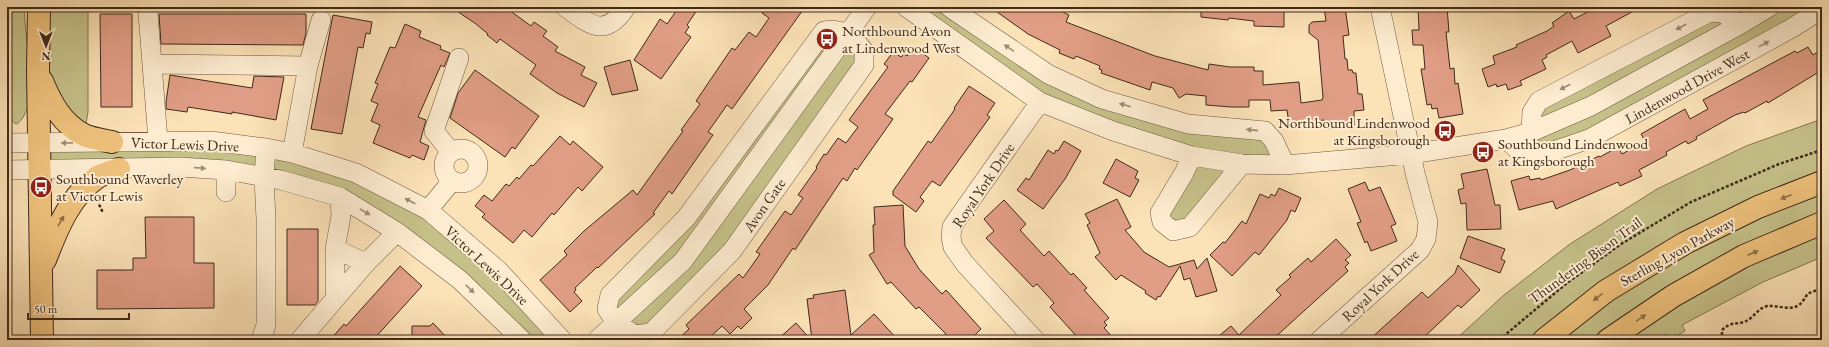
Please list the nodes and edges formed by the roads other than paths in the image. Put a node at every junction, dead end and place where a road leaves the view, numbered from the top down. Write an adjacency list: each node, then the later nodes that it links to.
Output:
1 (38, 7): 17 (main road)
2 (564, 7): 3 (street)
3 (626, 7)
4 (867, 7): 13 (street)
5 (906, 7): 18 (street, Lindenwood Drive West)
6 (949, 7): 31 (street, one-way to 6)
7 (1380, 7): 28 (street, Royal York Drive)
8 (1768, 7): 12 (street, Lindenwood Drive West)
9 (1821, 7): 20 (street, Lindenwood Drive West, one-way to 9)
10 (148, 13): 15 (street)
11 (321, 20): 16 (street)
12 (1741, 24): 19 (street, Lindenwood Drive West); 19 (street, Lindenwood Drive West, one-way to 19)
13 (849, 33): 48 (street); 48 (street); 48 (street, Avon Gate)
14 (459, 58): 26 (street)
15 (152, 64): 16 (street); 21 (street)
16 (308, 66): 27 (street)
17 (38, 70): 22 (main road); 24 (main road)
18 (1040, 102): 29 (street, Lindenwood Drive West); 55 (street, Royal York Drive)
19 (1530, 132): 20 (street, Lindenwood Drive West)
20 (1506, 140): 28 (street, Lindenwood Drive West)
21 (158, 141): 22 (street, Victor Lewis Drive); 25 (street, Victor Lewis Drive)
22 (112, 142): 24 (street, Victor Lewis Drive, one-way to 24)
23 (7, 143): 24 (street, Victor Lewis Drive)
24 (40, 144): 34 (main road)
25 (266, 148): 27 (street, Victor Lewis Drive); 36 (street)
26 (451, 152): 37 (street); 37 (street)
27 (292, 153): 41 (street, Victor Lewis Drive, one-way to 27)
28 (1411, 154): 31 (street, Lindenwood Drive West); 56 (street, Royal York Drive)
29 (1192, 156): 30 (street, Lindenwood Drive West); 30 (street)
30 (1242, 164): 31 (street, Lindenwood Drive West)
31 (1285, 165)
32 (119, 168): 34 (street, Victor Lewis Drive); 35 (street, Victor Lewis Drive, one-way to 35); 46 (main road, one-way to 32)
33 (7, 170): 34 (street, Victor Lewis Drive)
34 (40, 170): 46 (main road)
35 (226, 170): 36 (street, Victor Lewis Drive); 39 (street)
36 (264, 177): 40 (street, Victor Lewis Drive); 50 (street)
37 (452, 181): 41 (street)
38 (1822, 182): 57 (main road, Sterling Lyon Parkway, one-way to 57)
39 (226, 192)
40 (340, 197): 43 (street, Victor Lewis Drive, one-way to 43); 44 (street)
41 (428, 210): 53 (street, Victor Lewis Drive)
42 (1822, 223): 58 (main road, one-way to 42)
43 (397, 232): 45 (street); 52 (street, Victor Lewis Drive, one-way to 52)
44 (335, 249): 45 (street); 47 (street)
45 (366, 263): 47 (street)
46 (41, 270): 49 (main road)
47 (335, 299): 51 (street)
48 (616, 323): 54 (street)
49 (42, 340)
50 (261, 340)
51 (300, 340)
52 (522, 340)
53 (562, 340)
54 (597, 340)
55 (1035, 340)
56 (1320, 340)
57 (1544, 340)
58 (1608, 340)

